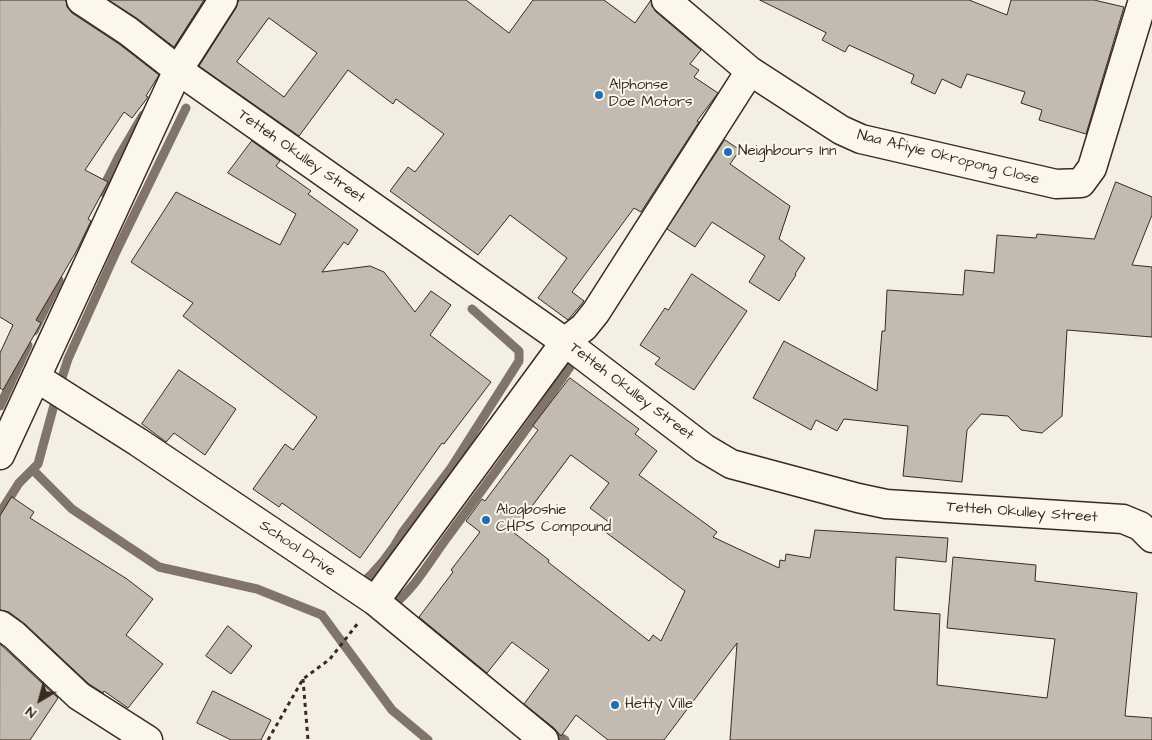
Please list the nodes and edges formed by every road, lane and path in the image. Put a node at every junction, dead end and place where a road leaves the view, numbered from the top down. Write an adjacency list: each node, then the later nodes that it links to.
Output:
1 (81, 0): 5 (street, Tetteh Okulley Street)
2 (223, 0): 5 (street)
3 (666, 0): 6 (street, Naa Afiyie Okropong Close)
4 (1143, 0): 6 (street, Naa Afiyie Okropong Close)
5 (178, 70): 7 (street, Tetteh Okulley Street); 8 (street)
6 (750, 71): 7 (street)
7 (566, 342): 10 (street, Tetteh Okulley Street); 11 (street)
8 (37, 378): 9 (street); 11 (street, School Drive)
9 (0, 455)
10 (1152, 538)
11 (375, 601): 18 (street, School Drive)
12 (0, 625): 15 (street)
13 (352, 631): 14 (path)
14 (303, 678): 16 (path); 17 (path)
15 (148, 740)
16 (268, 740)
17 (308, 740)
18 (544, 740)

